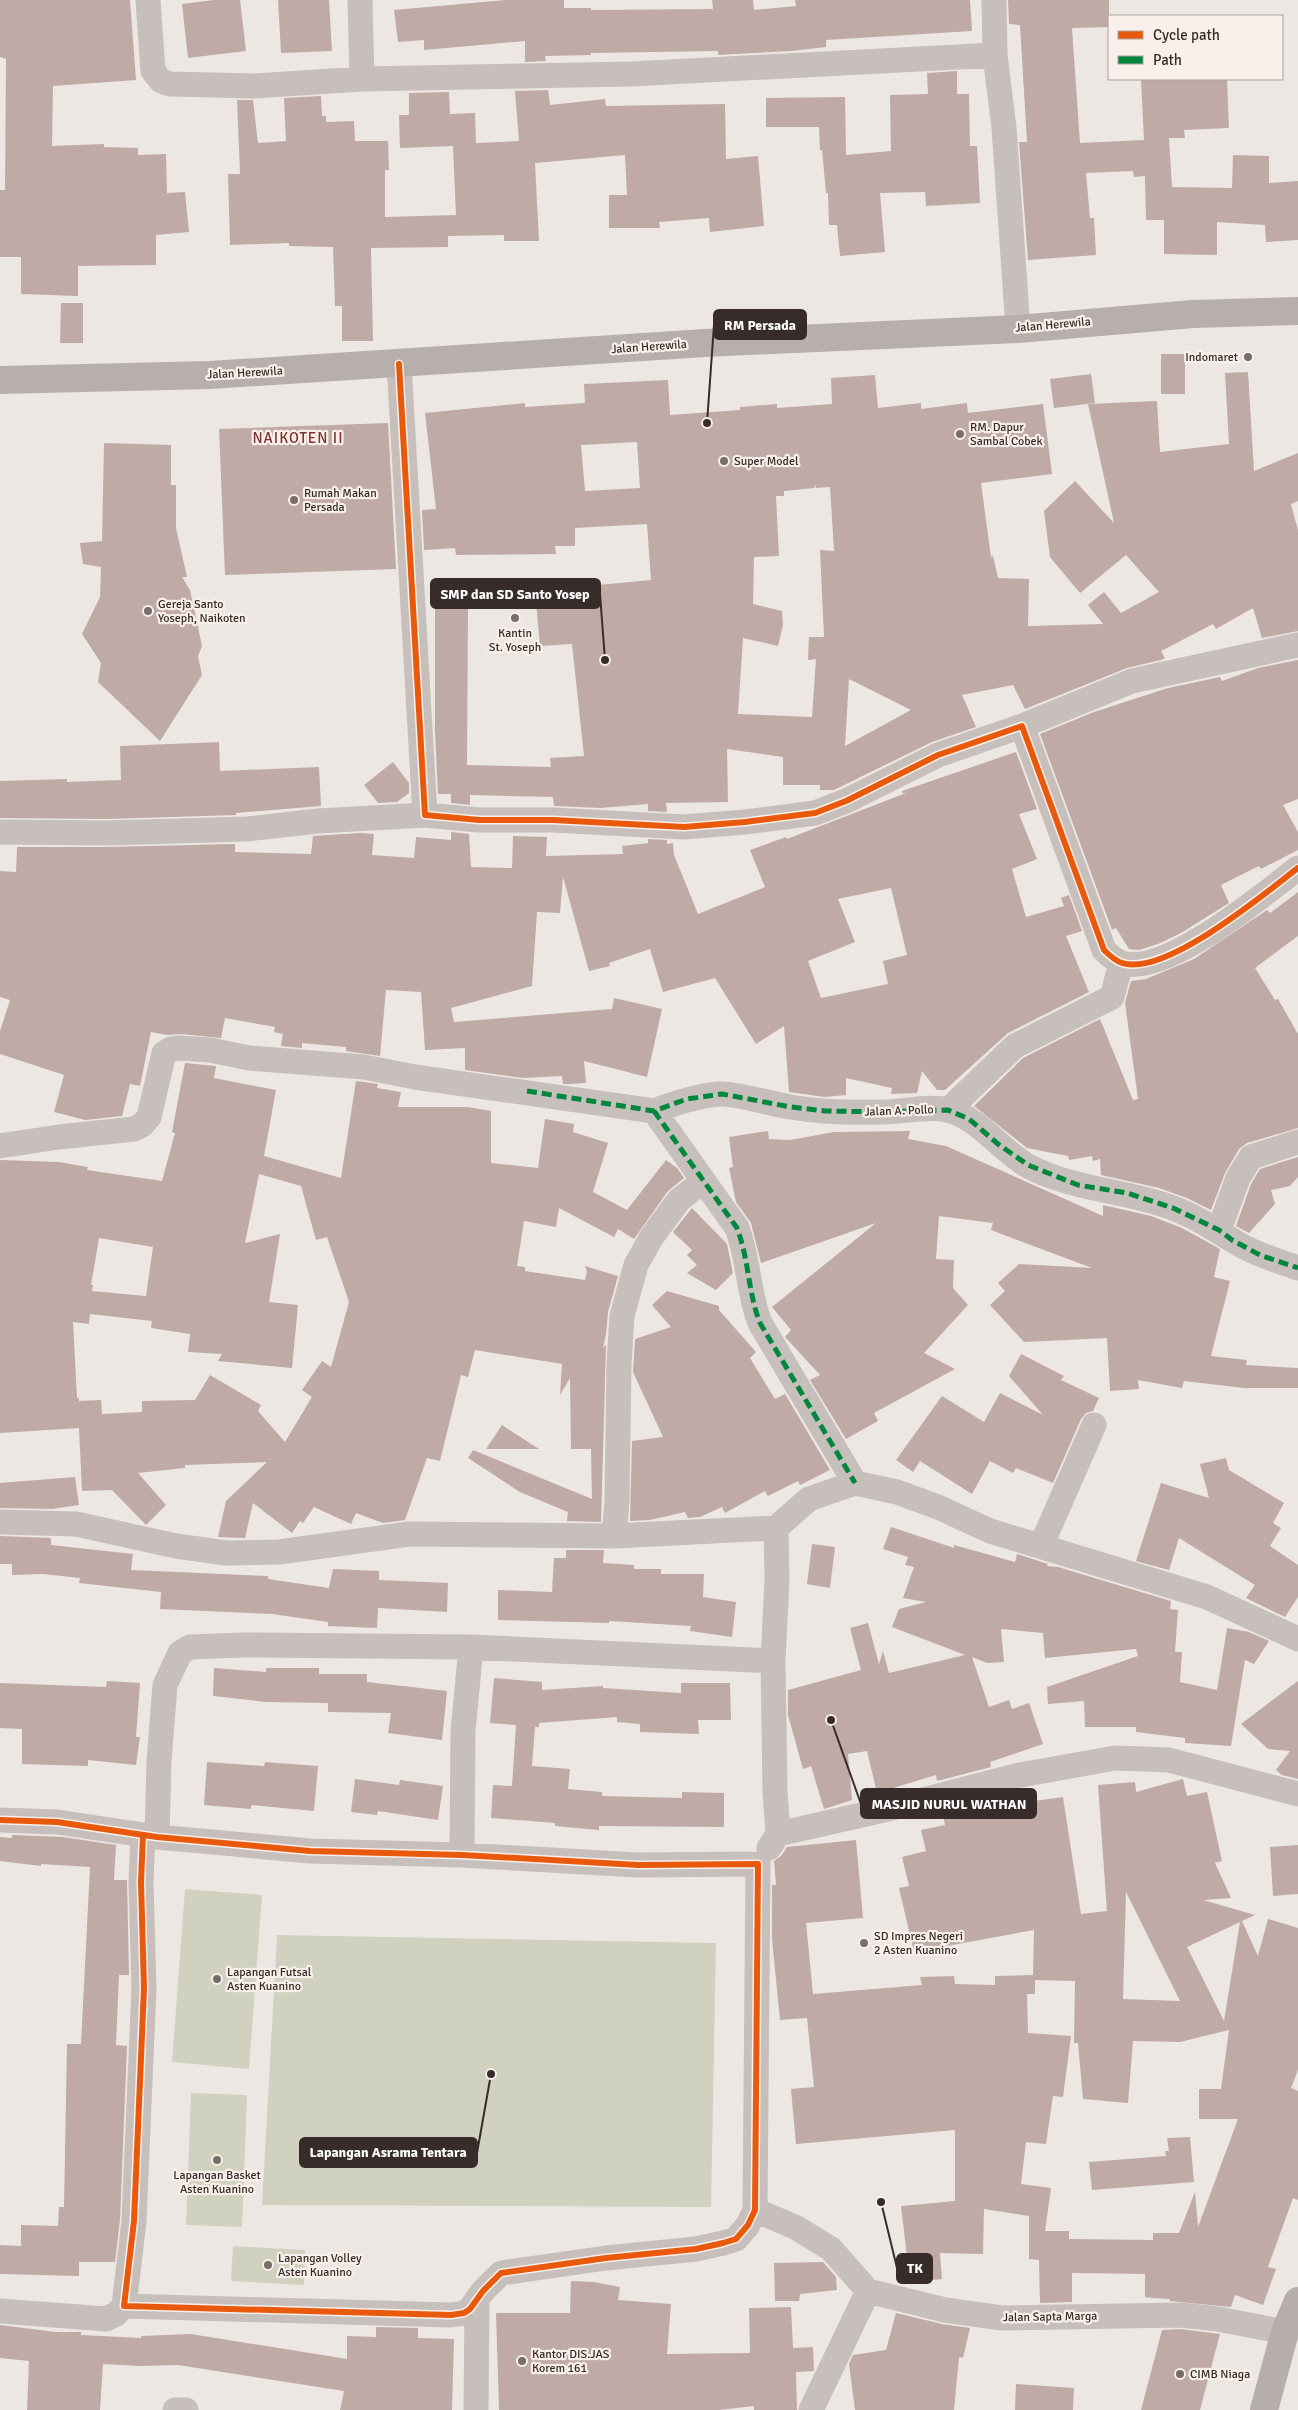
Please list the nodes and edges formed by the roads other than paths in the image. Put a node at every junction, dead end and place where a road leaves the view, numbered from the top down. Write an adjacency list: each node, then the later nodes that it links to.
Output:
1 (148, 0): 5 (street)
2 (360, 0): 5 (street)
3 (994, 0): 4 (street)
4 (995, 55): 5 (street); 7 (street)
5 (362, 79)
6 (1298, 311): 7 (main road, Jalan Herewila)
7 (1018, 329): 8 (main road, Jalan Herewila)
8 (399, 364): 9 (main road, Jalan Herewila); 12 (street)
9 (0, 380)
10 (1298, 645): 11 (street)
11 (1022, 726): 12 (street); 15 (street)
12 (425, 815): 13 (street)
13 (0, 832)
14 (1298, 868): 15 (street)
15 (1121, 963): 16 (street)
16 (948, 1110): 17 (street, Jalan A. Pollo); 21 (street, Jalan A. Pollo)
17 (654, 1111): 19 (street, Jalan A. Pollo); 20 (street)
18 (1298, 1142): 21 (street)
19 (0, 1146)
20 (702, 1182): 24 (street); 27 (street)
21 (1219, 1230): 22 (street, Jalan A. Pollo)
22 (1298, 1268)
23 (1094, 1425): 28 (street)
24 (855, 1483): 26 (street); 28 (street)
25 (0, 1522): 27 (street)
26 (776, 1528): 27 (street); 31 (street)
27 (614, 1536)
28 (1041, 1546): 29 (street)
29 (1298, 1639)
30 (471, 1647): 31 (street); 35 (street); 36 (street)
31 (774, 1661): 34 (street)
32 (1298, 1794): 34 (street)
33 (0, 1820): 35 (street)
34 (778, 1834): 37 (street)
35 (150, 1836): 36 (street); 42 (street)
36 (462, 1855): 37 (street)
37 (758, 1864): 38 (street)
38 (755, 2210): 39 (street); 40 (street)
39 (868, 2291): 44 (street, Jalan Sapta Marga); 48 (street)
40 (478, 2300): 42 (street); 47 (street)
41 (1298, 2301): 44 (main road)
42 (124, 2306): 43 (street)
43 (0, 2310)
44 (1285, 2332): 49 (main road)
45 (175, 2410): 46 (street)
46 (186, 2410)
47 (476, 2410)
48 (811, 2410)
49 (1264, 2410)

